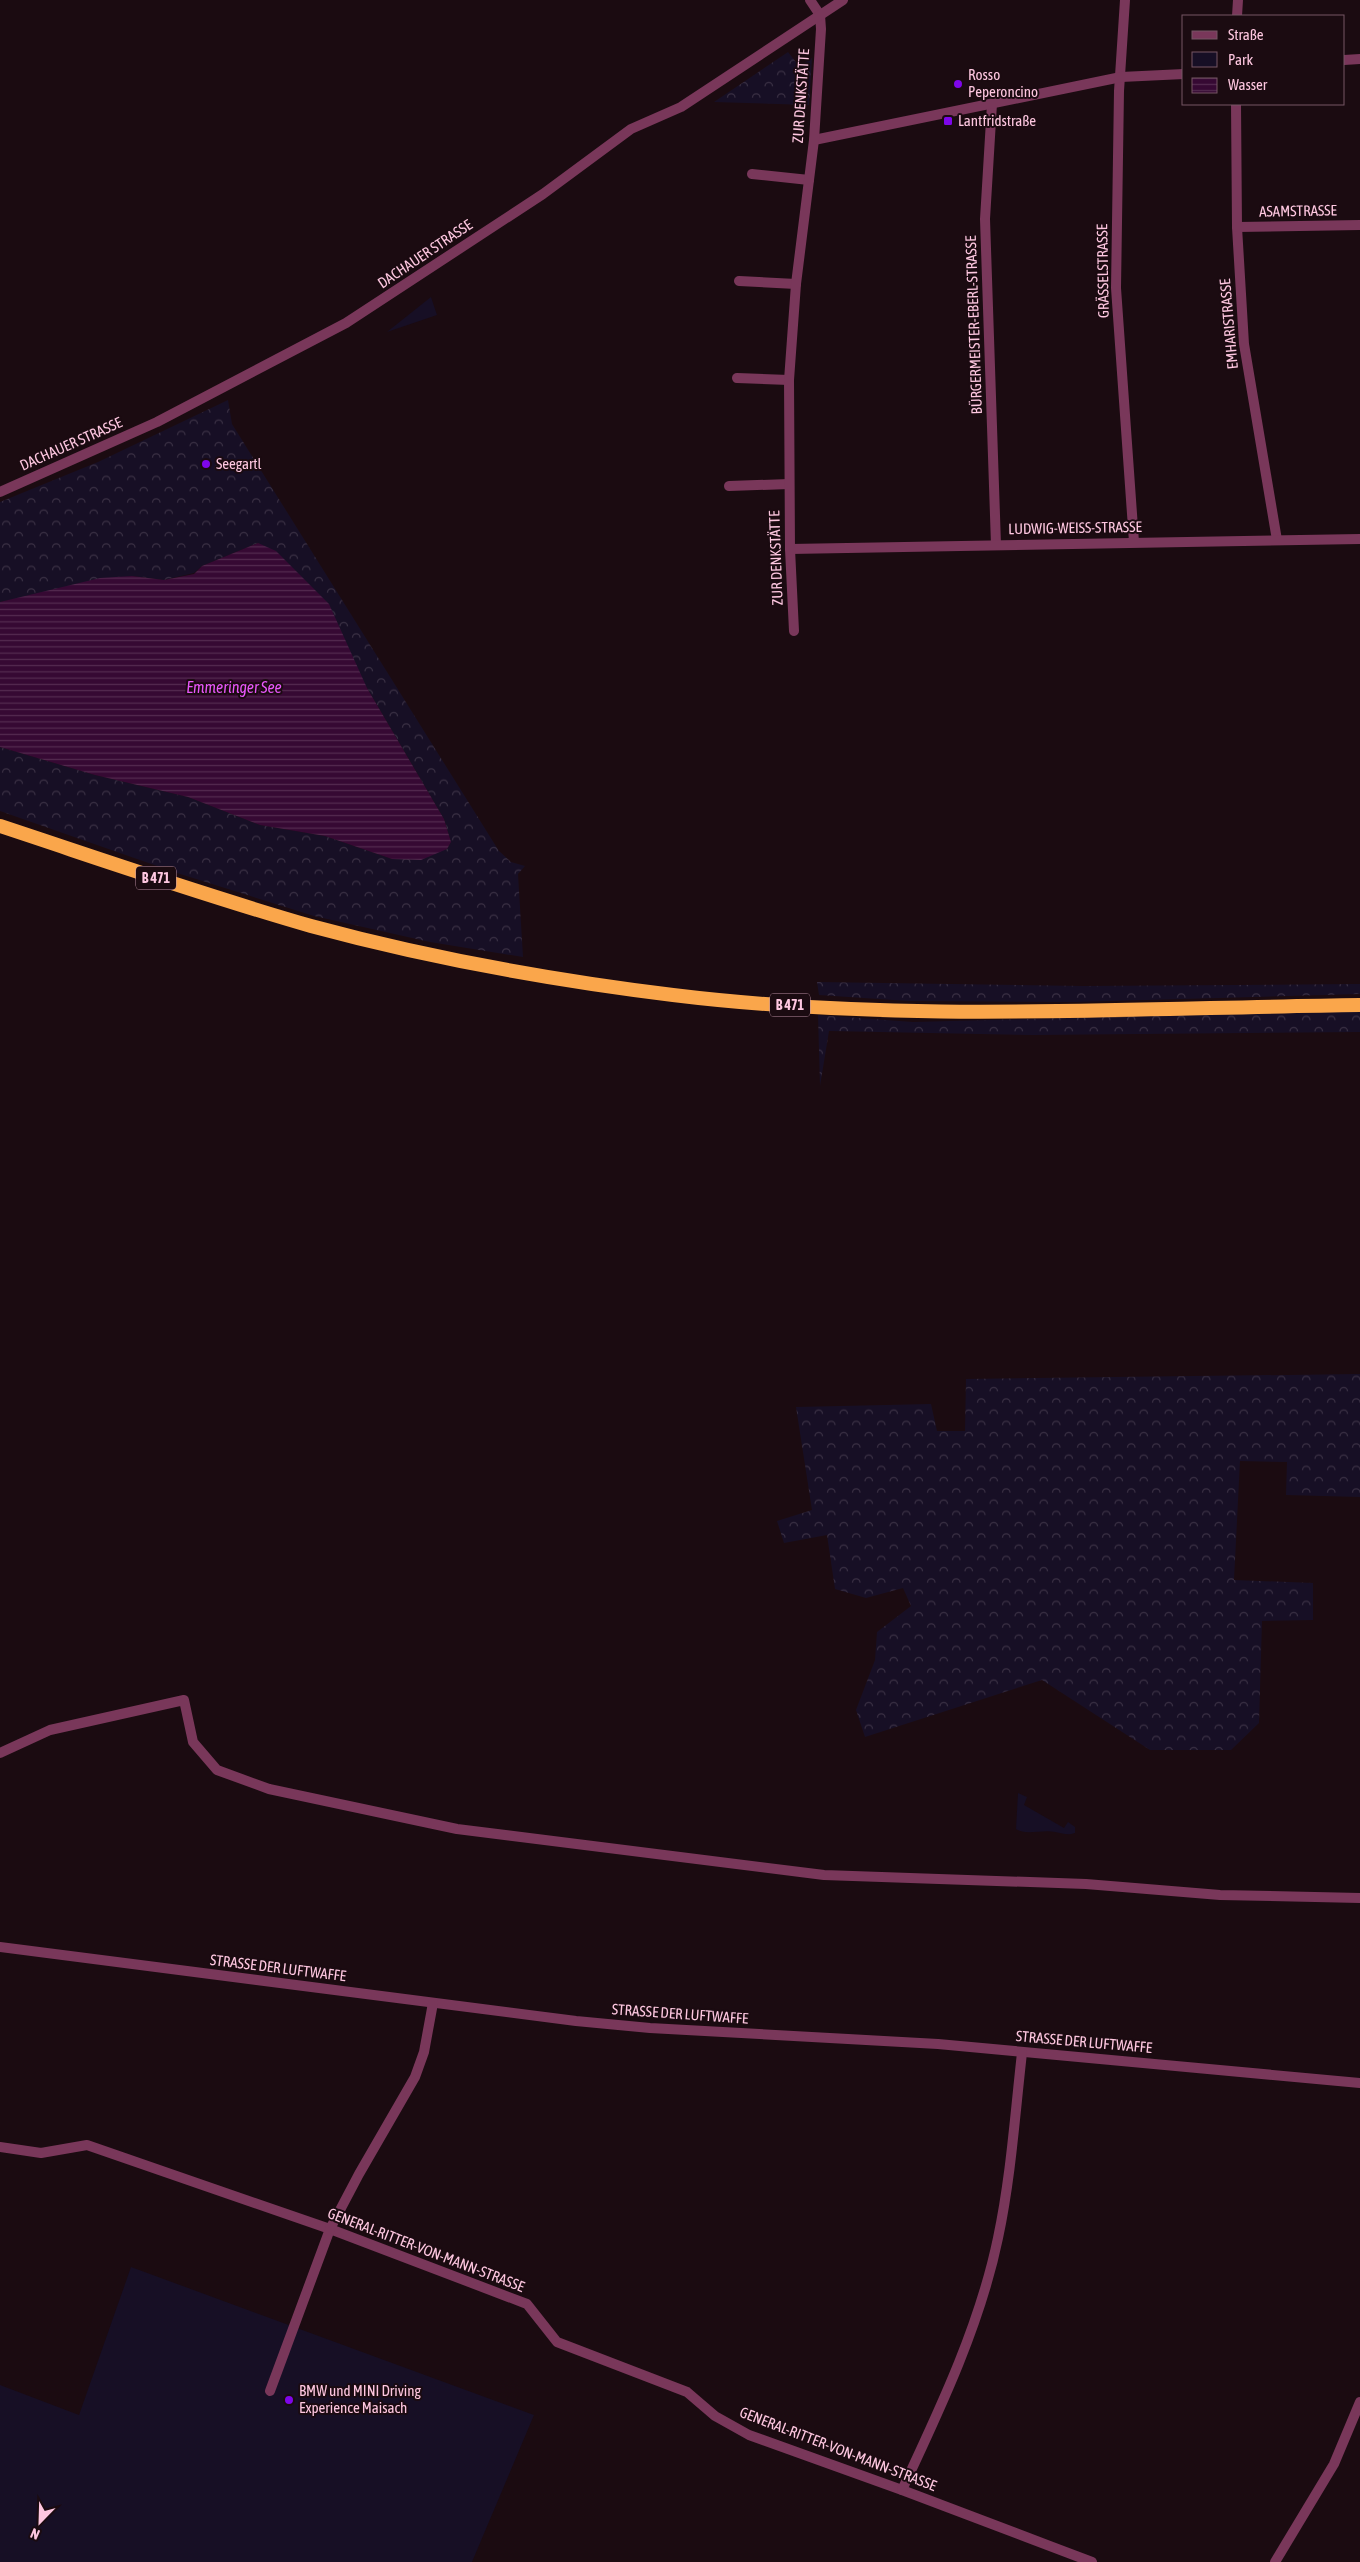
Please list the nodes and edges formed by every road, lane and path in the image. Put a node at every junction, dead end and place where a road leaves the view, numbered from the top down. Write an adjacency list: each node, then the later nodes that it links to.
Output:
1 (810, 0): 5 (street)
2 (843, 0): 5 (street, DACHAUER STRASSE)
3 (1125, 0): 10 (street, GRÄSSELSTRASSE)
4 (1238, 0): 6 (street)
5 (820, 14): 13 (street, ZUR DENKSTÄTTE); 24 (street, DACHAUER STRASSE)
6 (1237, 15)
7 (1360, 59): 8 (street)
8 (1345, 60)
9 (1182, 74): 10 (street)
10 (1122, 77): 11 (street); 27 (street, GRÄSSELSTRASSE)
11 (992, 104): 13 (street); 28 (street, BÜRGERMEISTER-EBERL-STRASSE)
12 (1236, 105): 17 (street, EMHARISTRASSE)
13 (814, 140): 15 (street, ZUR DENKSTÄTTE)
14 (752, 174): 15 (street)
15 (809, 180): 19 (street, ZUR DENKSTÄTTE)
16 (1360, 224): 17 (street, ASAMSTRASSE)
17 (1238, 227): 26 (street, EMHARISTRASSE)
18 (739, 281): 19 (street)
19 (796, 284): 21 (street, ZUR DENKSTÄTTE)
20 (737, 378): 21 (street)
21 (789, 380): 22 (street, ZUR DENKSTÄTTE)
22 (789, 484): 23 (street); 29 (street, ZUR DENKSTÄTTE)
23 (729, 486)
24 (0, 492)
25 (1360, 538): 26 (street, LUDWIG-WEISS-STRASSE)
26 (1277, 540): 27 (street, LUDWIG-WEISS-STRASSE)
27 (1134, 542): 28 (street, LUDWIG-WEISS-STRASSE)
28 (996, 545): 29 (street, LUDWIG-WEISS-STRASSE)
29 (790, 549): 30 (street, ZUR DENKSTÄTTE)
30 (794, 631)
31 (0, 826): 32 (highway, B 471)
32 (1360, 1004)
33 (0, 1753): 34 (street)
34 (1360, 1898)
35 (0, 1947): 36 (street, STRASSE DER LUFTWAFFE)
36 (433, 2003): 37 (street, STRASSE DER LUFTWAFFE); 40 (street)
37 (1022, 2053): 38 (street, STRASSE DER LUFTWAFFE); 43 (street)
38 (1360, 2084)
39 (0, 2147): 40 (street, GENERAL-RITTER-VON-MANN-STRASSE)
40 (330, 2229): 41 (street); 43 (street, GENERAL-RITTER-VON-MANN-STRASSE)
41 (270, 2391)
42 (1360, 2402): 45 (street)
43 (902, 2490): 44 (street, GENERAL-RITTER-VON-MANN-STRASSE)
44 (1092, 2562)
45 (1275, 2562)

